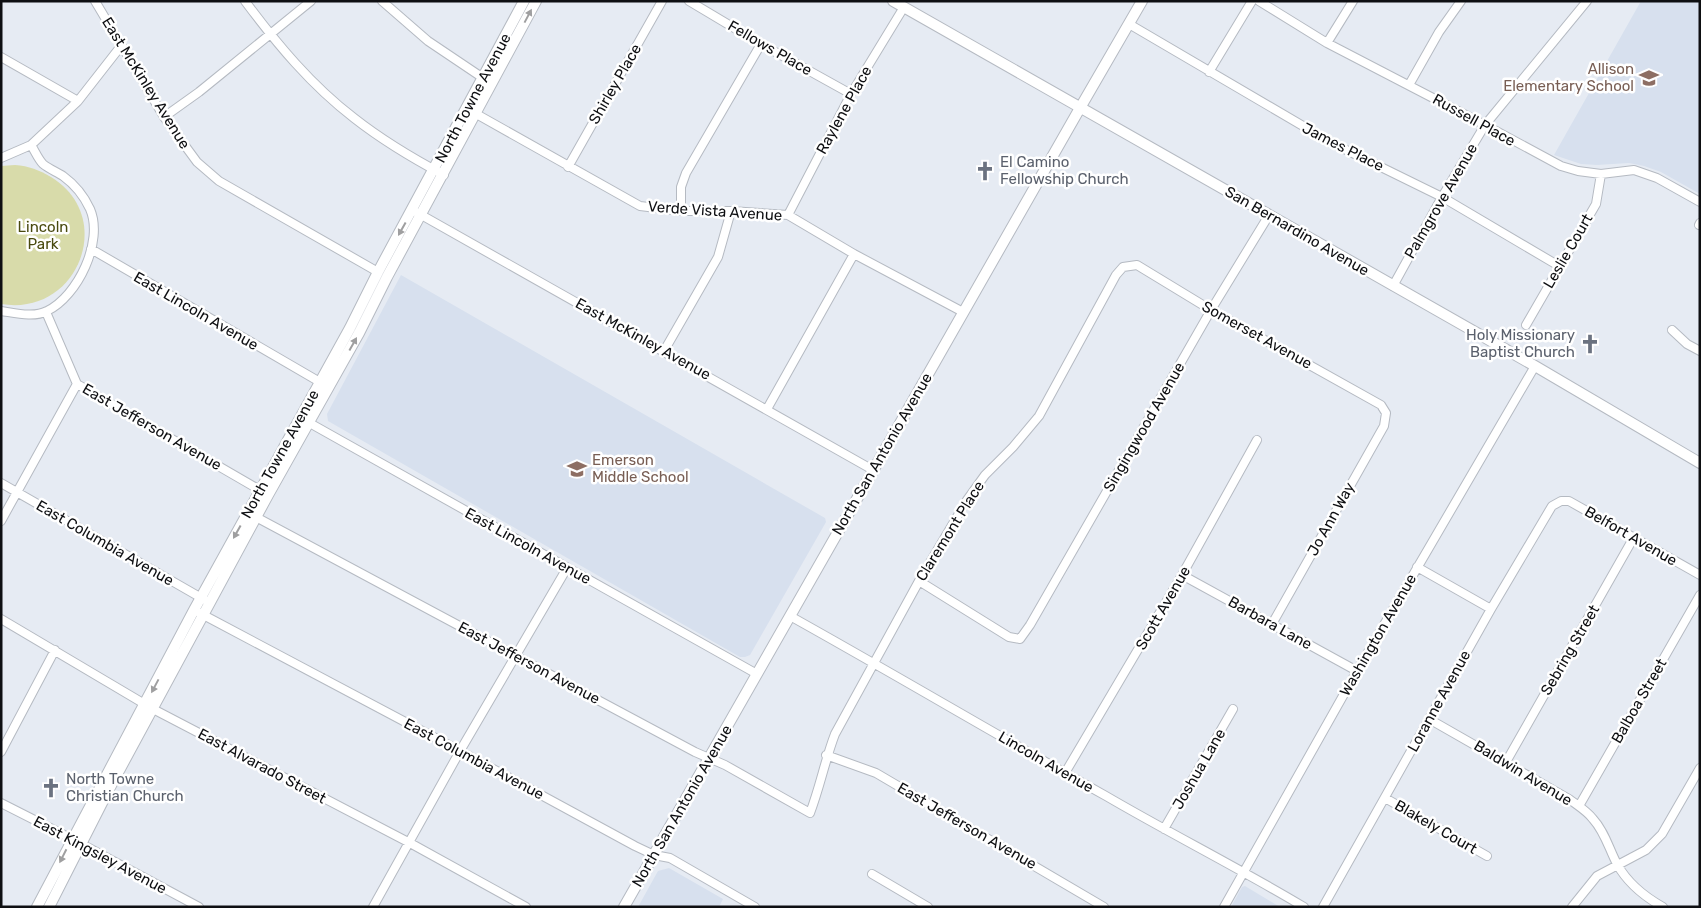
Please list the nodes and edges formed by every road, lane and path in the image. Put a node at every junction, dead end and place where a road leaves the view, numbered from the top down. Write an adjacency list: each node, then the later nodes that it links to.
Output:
1 (95, 1): 21 (street, East McKinley Avenue)
2 (245, 1): 18 (street)
3 (311, 1): 18 (street)
4 (382, 1): 24 (street)
5 (524, 1): 24 (main road, North Towne Avenue)
6 (536, 1): 24 (main road, North Towne Avenue, one-way to 6)
7 (662, 1): 34 (street, Shirley Place)
8 (689, 1): 20 (street, Fellows Place)
9 (893, 1): 16 (main road, San Bernardino Avenue)
10 (1142, 1): 17 (main road, North San Antonio Avenue)
11 (1252, 1): 23 (street)
12 (1259, 1): 19 (street, Russell Place)
13 (1353, 1): 19 (street)
14 (1460, 1): 25 (street)
15 (1587, 1): 31 (street, Palmgrove Avenue)
16 (904, 7): 26 (street, Raylene Place); 28 (main road, San Bernardino Avenue)
17 (1129, 24): 23 (street, James Place); 28 (main road, North San Antonio Avenue)
18 (270, 34): 30 (street); 35 (street)
19 (1327, 43): 25 (street, Russell Place)
20 (761, 44): 26 (street, Fellows Place); 39 (street)
21 (121, 46): 27 (street); 30 (street, East McKinley Avenue)
22 (1, 57): 27 (street)
23 (1209, 72): 37 (street, James Place)
24 (488, 81): 29 (main road, North Towne Avenue)
25 (1409, 85): 31 (street, Russell Place)
26 (852, 94): 42 (street, Raylene Place)
27 (78, 101): 32 (street)
28 (1080, 108): 43 (main road, San Bernardino Avenue); 53 (main road, North San Antonio Avenue)
29 (471, 112): 34 (street, Verde Vista Avenue); 35 (main road, North Towne Avenue)
30 (164, 117): 48 (street, East McKinley Avenue)
31 (1485, 125): 36 (street, Russell Place); 37 (street, Palmgrove Avenue)
32 (31, 144): 33 (street); 44 (street)
33 (1, 158)
34 (568, 167): 39 (street, Verde Vista Avenue)
35 (439, 172): 41 (main road, North Towne Avenue)
36 (1601, 174): 38 (street, Russell Place); 46 (street, Leslie Court)
37 (1442, 197): 46 (street, James Place); 49 (street, Palmgrove Avenue)
38 (1700, 202)
39 (681, 211): 40 (street, Verde Vista Avenue)
40 (731, 211): 42 (street, Verde Vista Avenue); 56 (street)
41 (417, 212): 48 (main road, North Towne Avenue, one-way to 48); 56 (street, East McKinley Avenue); 60 (main road, North Towne Avenue, one-way to 41)
42 (788, 215): 45 (street, Verde Vista Avenue)
43 (1269, 215): 49 (main road, San Bernardino Avenue); 50 (street, Singingwood Avenue)
44 (91, 250): 52 (street); 60 (street, East Lincoln Avenue)
45 (854, 254): 53 (street, Verde Vista Avenue); 61 (street)
46 (1559, 266): 54 (street, Leslie Court)
47 (1123, 267): 50 (street, Somerset Avenue); 78 (street, Claremont Place)
48 (378, 272): 60 (main road, North Towne Avenue)
49 (1393, 286): 58 (main road, San Bernardino Avenue)
50 (1211, 310): 62 (street, Somerset Avenue); 78 (street, Singingwood Avenue)
51 (1, 311): 52 (street)
52 (46, 312): 59 (street, East Jefferson Avenue)
53 (963, 312): 66 (main road, North San Antonio Avenue)
54 (1526, 325)
55 (1672, 330): 57 (street)
56 (664, 350): 61 (street, East McKinley Avenue)
57 (1700, 351)
58 (1534, 366): 65 (main road, San Bernardino Avenue); 74 (street, Washington Avenue)
59 (77, 384): 68 (street); 69 (street, East Jefferson Avenue)
60 (324, 384): 63 (main road, North Towne Avenue)
61 (767, 410): 66 (street, East McKinley Avenue)
62 (1386, 413): 85 (street, Jo Ann Way)
63 (304, 420): 69 (main road, North Towne Avenue); 75 (street, East Lincoln Avenue)
64 (1257, 440): 76 (street, Scott Avenue)
65 (1700, 463)
66 (873, 470): 83 (main road, North San Antonio Avenue)
67 (1, 483): 68 (street, East Columbia Avenue)
68 (16, 492): 72 (street); 80 (street, East Columbia Avenue)
69 (264, 492): 71 (main road, North Towne Avenue)
70 (1561, 501): 73 (street, Belfort Avenue); 81 (street, Loranne Avenue)
71 (252, 515): 80 (main road, North Towne Avenue); 87 (street, East Jefferson Avenue)
72 (1, 521)
73 (1634, 537): 77 (street, Belfort Avenue); 98 (street, Sebring Street)
74 (1417, 567): 81 (street); 89 (street, Washington Avenue)
75 (567, 568): 87 (street); 90 (street, East Lincoln Avenue)
76 (1182, 575): 85 (street, Barbara Lane); 100 (street, Scott Avenue)
77 (1700, 575)
78 (919, 580): 88 (street, Claremont Place)
79 (1700, 595): 103 (street, Balboa Street)
80 (205, 600): 82 (main road, North Towne Avenue)
81 (1491, 609): 93 (street, Loranne Avenue)
82 (199, 613): 91 (main road, North Towne Avenue); 94 (street, East Columbia Avenue)
83 (790, 616): 88 (street, Lincoln Avenue); 90 (main road, North San Antonio Avenue)
84 (1, 619): 86 (street, East Alvarado Street)
85 (1272, 624): 89 (street, Barbara Lane)
86 (55, 650): 91 (street, East Alvarado Street); 95 (street)
87 (515, 656): 94 (street); 97 (street, East Jefferson Avenue)
88 (875, 663): 96 (street, Claremont Place); 100 (street, Lincoln Avenue)
89 (1357, 671): 111 (street, Washington Avenue)
90 (757, 674): 97 (main road, North San Antonio Avenue)
91 (149, 706): 106 (main road, North Towne Avenue); 107 (street, East Alvarado Street)
92 (1233, 709): 105 (street, Joshua Lane)
93 (1429, 719): 98 (street, Baldwin Avenue); 101 (street, Loranne Avenue)
94 (460, 751): 107 (street); 108 (street, East Columbia Avenue)
95 (1, 752)
96 (826, 755): 104 (street, Claremont Place); 121 (street, East Jefferson Avenue)
97 (710, 758): 104 (street, East Jefferson Avenue); 108 (main road, North San Antonio Avenue)
98 (1506, 762): 103 (street, Baldwin Avenue)
99 (1700, 768): 110 (street)
100 (1065, 774): 105 (street, Lincoln Avenue)
101 (1385, 798): 109 (street, Blakely Court); 124 (street, Loranne Avenue)
102 (1, 803): 106 (street, East Kingsley Avenue)
103 (1579, 806): 110 (street, Baldwin Avenue)
104 (810, 813)
105 (1164, 830): 111 (street, Lincoln Avenue)
106 (77, 841): 113 (main road, North Towne Avenue, one-way to 113); 114 (main road, North Towne Avenue); 115 (street, East Kingsley Avenue)
107 (410, 843): 116 (street); 117 (street, East Alvarado Street)
108 (654, 855): 118 (main road, North San Antonio Avenue); 119 (street, East Columbia Avenue)
109 (1487, 856)
110 (1618, 865): 125 (street); 126 (street, Baldwin Avenue)
111 (1244, 871): 122 (street, Washington Avenue); 123 (street, Lincoln Avenue)
112 (872, 874): 120 (street)
113 (36, 907)
114 (49, 907)
115 (199, 907)
116 (373, 907)
117 (526, 907)
118 (624, 907)
119 (755, 907)
120 (928, 907)
121 (1104, 907)
122 (1224, 907)
123 (1304, 907)
124 (1323, 907)
125 (1572, 907)
126 (1663, 907)

